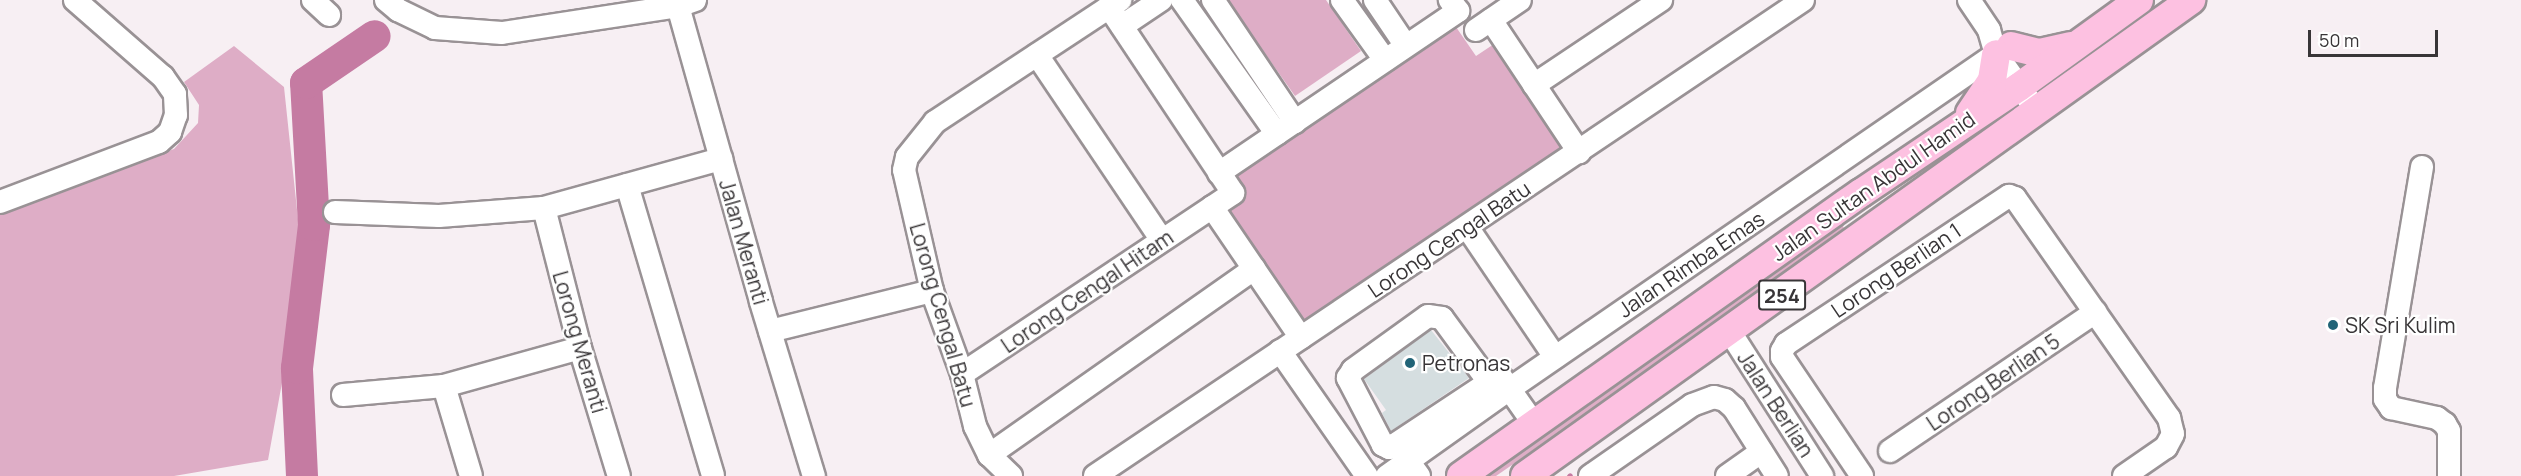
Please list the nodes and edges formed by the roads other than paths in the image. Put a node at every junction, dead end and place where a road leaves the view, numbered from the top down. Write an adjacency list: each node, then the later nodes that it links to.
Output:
1 (75, 0): 34 (street)
2 (386, 0): 15 (street)
3 (1161, 0): 18 (street)
4 (1182, 0): 28 (street)
5 (1213, 0): 28 (street)
6 (1342, 0): 23 (street)
7 (1375, 0): 21 (street)
8 (1450, 0): 21 (street)
9 (1520, 0): 25 (street)
10 (1661, 0): 25 (street)
11 (1803, 0): 17 (street, Lorong Cengal Batu)
12 (1969, 0): 19 (street)
13 (2139, 0): 20 (main road, Jalan Sultan Abdul Hamid / 254)
14 (2191, 0): 26 (main road, Jalan Sultan Abdul Hamid / 254)
15 (687, 3): 30 (street, Jalan Meranti)
16 (1114, 4): 18 (street); 22 (street, Lorong Cengal Batu)
17 (1773, 8): 29 (street, Lorong Cengal Batu)
18 (1122, 26): 32 (street)
19 (1999, 43): 20 (main road); 24 (street); 27 (main road); 48 (street, Jalan Rimba Emas)
20 (2081, 43): 24 (main road, Jalan Sultan Abdul Hamid / 254)
21 (1406, 46): 23 (street)
22 (1037, 55): 39 (street); 41 (street, Lorong Cengal Batu)
23 (1385, 60): 28 (street)
24 (2027, 82): 26 (street); 27 (main road, Jalan Sultan Abdul Hamid / 254)
25 (1534, 85): 29 (street)
26 (2044, 106): 44 (main road, Jalan Sultan Abdul Hamid / 254)
27 (1962, 124): 53 (main road, Jalan Sultan Abdul Hamid / 254)
28 (1286, 128): 32 (street)
29 (1579, 152): 38 (street, Lorong Cengal Batu)
30 (721, 159): 33 (street); 43 (street, Jalan Meranti)
31 (2422, 167): 74 (street)
32 (1219, 173): 35 (street, Lorong Cengal Hitam)
33 (627, 185): 36 (street); 60 (street)
34 (1, 200)
35 (1212, 207): 39 (street, Lorong Cengal Hitam); 40 (street)
36 (544, 208): 37 (street); 46 (street, Lorong Meranti)
37 (335, 212)
38 (1467, 227): 45 (street, Lorong Cengal Batu); 48 (street)
39 (1162, 240): 49 (street, Lorong Cengal Hitam)
40 (1254, 269): 45 (street); 56 (street)
41 (932, 291): 43 (street); 49 (street, Lorong Cengal Batu)
42 (2095, 312): 54 (street, Lorong Berlian 5); 72 (street, Lorong Berlian 1); 73 (street)
43 (770, 331): 61 (street, Jalan Meranti)
44 (1730, 332): 67 (main road, Jalan Sultan Abdul Hamid / 254); 71 (street, Jalan Berlian)
45 (1300, 338): 47 (street, Lorong Cengal Batu)
46 (580, 348): 50 (street); 59 (street, Lorong Meranti)
47 (1281, 351): 63 (street, Lorong Cengal Batu); 64 (street)
48 (1555, 357): 51 (street, Jalan Rimba Emas)
49 (962, 374): 56 (street, Lorong Cengal Batu)
50 (444, 386): 52 (street); 58 (street)
51 (1498, 386): 53 (street); 57 (street, Jalan Rimba Emas); 57 (street)
52 (343, 395)
53 (1534, 424): 66 (main road, Jalan Sultan Abdul Hamid / 254)
54 (1890, 451)
55 (1761, 452): 68 (street); 69 (street); 70 (street)
56 (989, 455): 62 (street, Lorong Cengal Batu)
57 (1408, 461): 65 (street, Jalan Rimba Emas)
58 (471, 476)
59 (619, 476)
60 (713, 476)
61 (814, 476)
62 (1011, 476)
63 (1095, 476)
64 (1367, 476)
65 (1388, 476)
66 (1461, 476)
67 (1525, 476)
68 (1590, 476)
69 (1726, 476)
70 (1777, 476)
71 (1822, 476)
72 (1862, 476)
73 (2124, 476)
74 (2449, 476)

